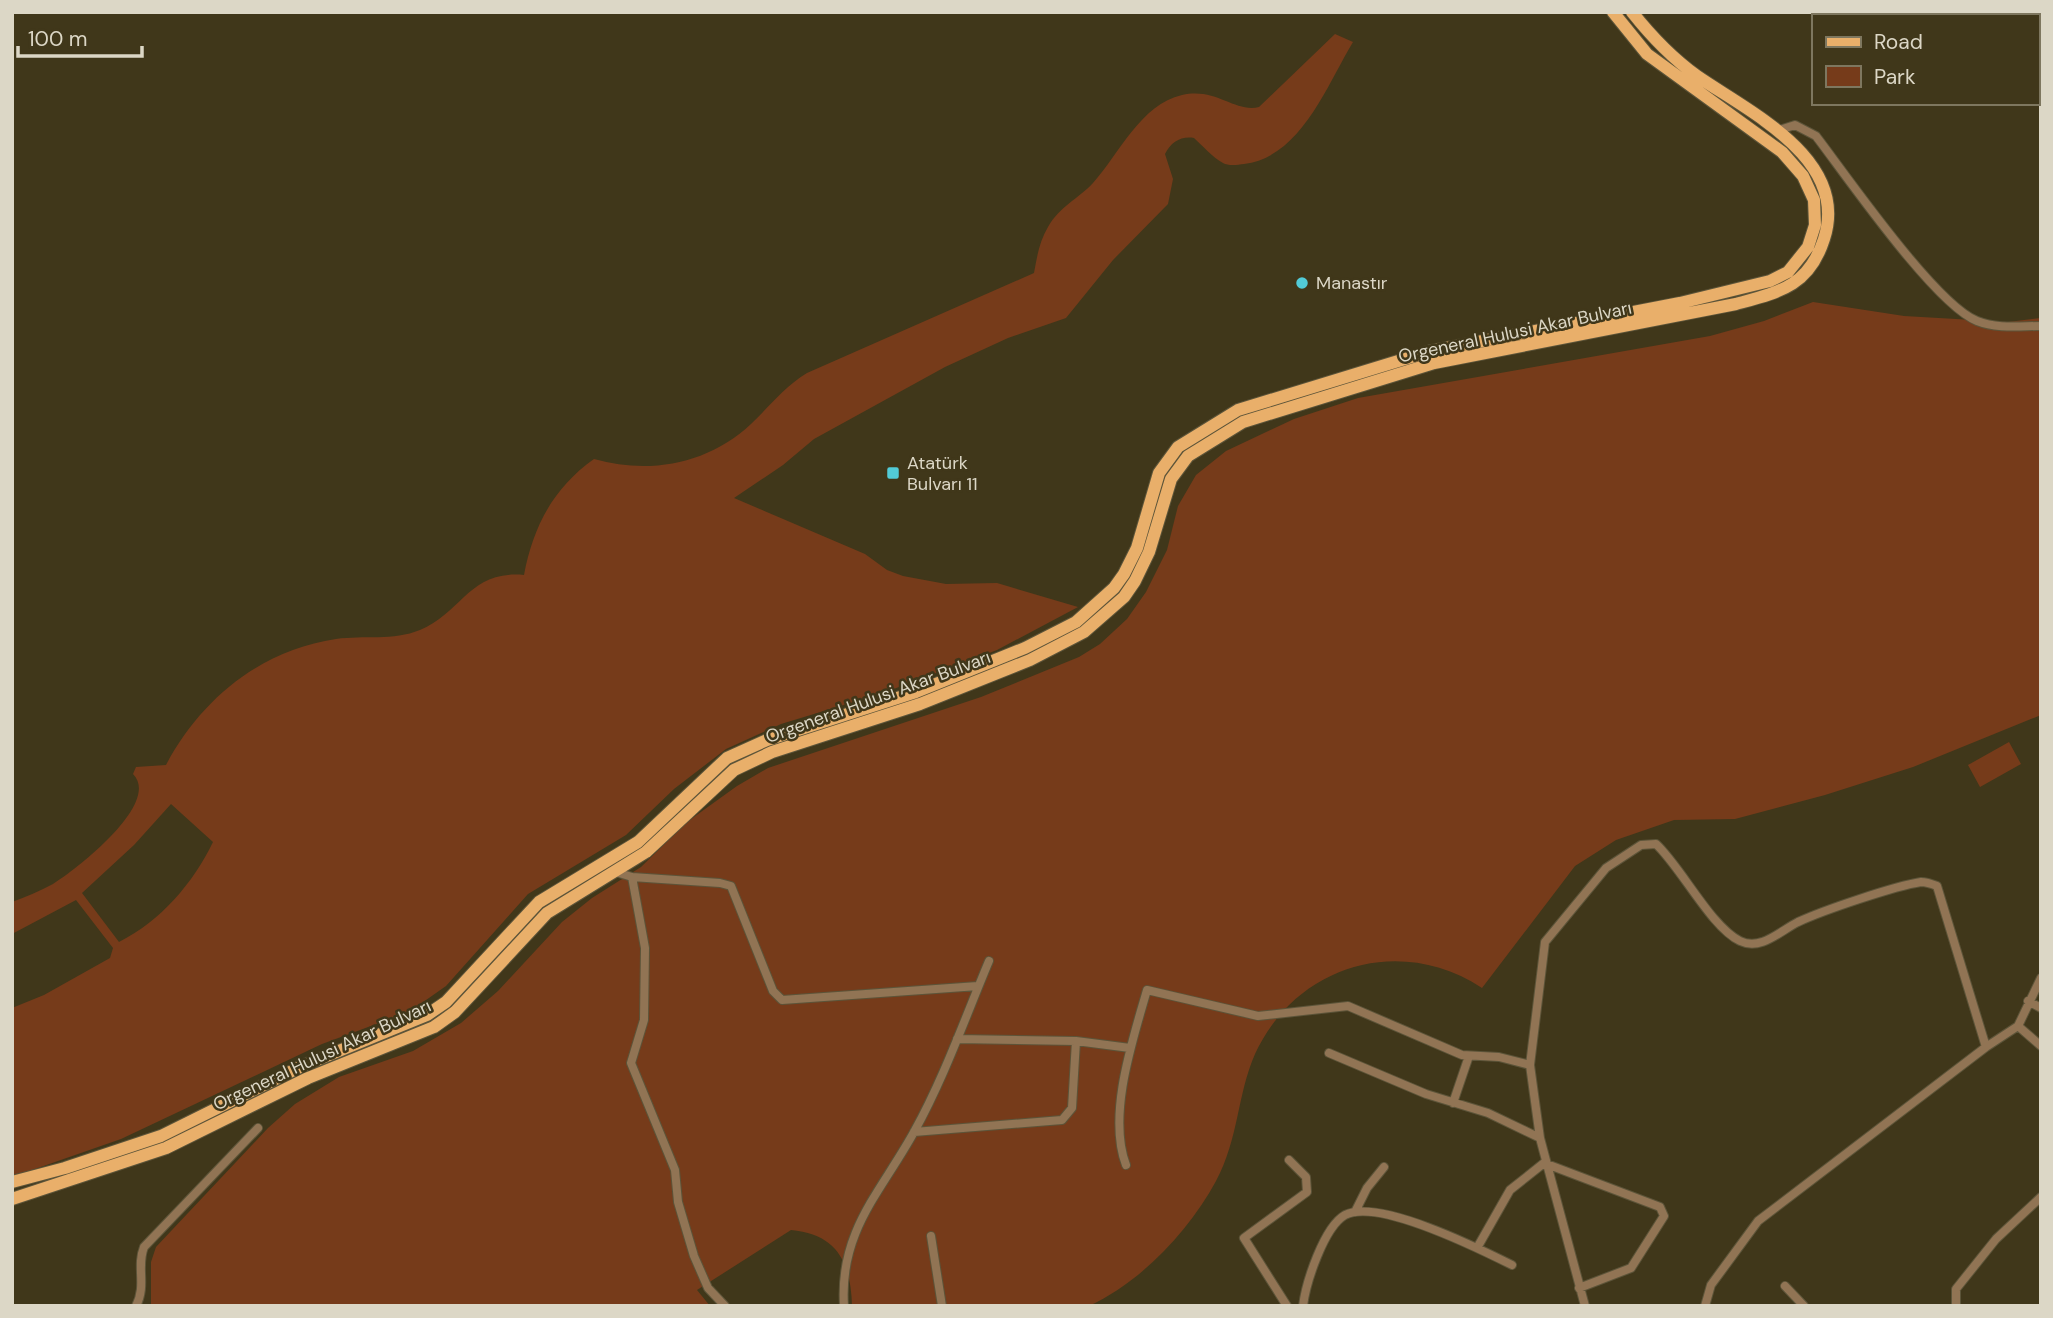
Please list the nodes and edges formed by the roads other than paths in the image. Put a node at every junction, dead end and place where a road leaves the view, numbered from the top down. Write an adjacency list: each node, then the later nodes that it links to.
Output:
1 (1613, 12): 29 (main road, Orgeneral Hulusi Akar Bulvarı)
2 (1632, 12): 3 (main road, Orgeneral Hulusi Akar Bulvarı)
3 (1776, 131): 4 (street); 5 (main road, Orgeneral Hulusi Akar Bulvarı)
4 (2041, 326)
5 (616, 872): 6 (street); 31 (main road, Orgeneral Hulusi Akar Bulvarı)
6 (632, 877): 9 (street); 39 (street)
7 (989, 961): 9 (street)
8 (2041, 978): 10 (street)
9 (978, 986): 13 (street)
10 (2028, 1001): 11 (street); 12 (street)
11 (2041, 1008)
12 (2018, 1026): 15 (street); 16 (street)
13 (957, 1039): 14 (street); 23 (street)
14 (1076, 1041): 17 (street); 23 (street)
15 (2041, 1046)
16 (1986, 1047): 20 (street); 45 (street)
17 (1130, 1048): 19 (street); 27 (street)
18 (1329, 1053): 21 (street)
19 (1469, 1056): 20 (street); 21 (street)
20 (1530, 1065): 24 (street)
21 (1453, 1103): 24 (street)
22 (258, 1128): 38 (street)
23 (914, 1132): 40 (street)
24 (1539, 1138): 26 (street)
25 (1289, 1160): 42 (street)
26 (1544, 1163): 34 (street); 37 (street); 37 (street)
27 (1126, 1165)
28 (1384, 1167): 32 (street)
29 (12, 1182)
30 (2041, 1197): 47 (street)
31 (12, 1199)
32 (1355, 1212): 34 (street); 43 (street)
33 (930, 1236): 41 (street)
34 (1477, 1248): 35 (street)
35 (1512, 1265)
36 (1785, 1286): 46 (street)
37 (1579, 1288): 44 (street)
38 (136, 1306)
39 (725, 1306)
40 (844, 1306)
41 (942, 1306)
42 (1287, 1306)
43 (1303, 1306)
44 (1585, 1306)
45 (1705, 1306)
46 (1804, 1306)
47 (1956, 1306)

